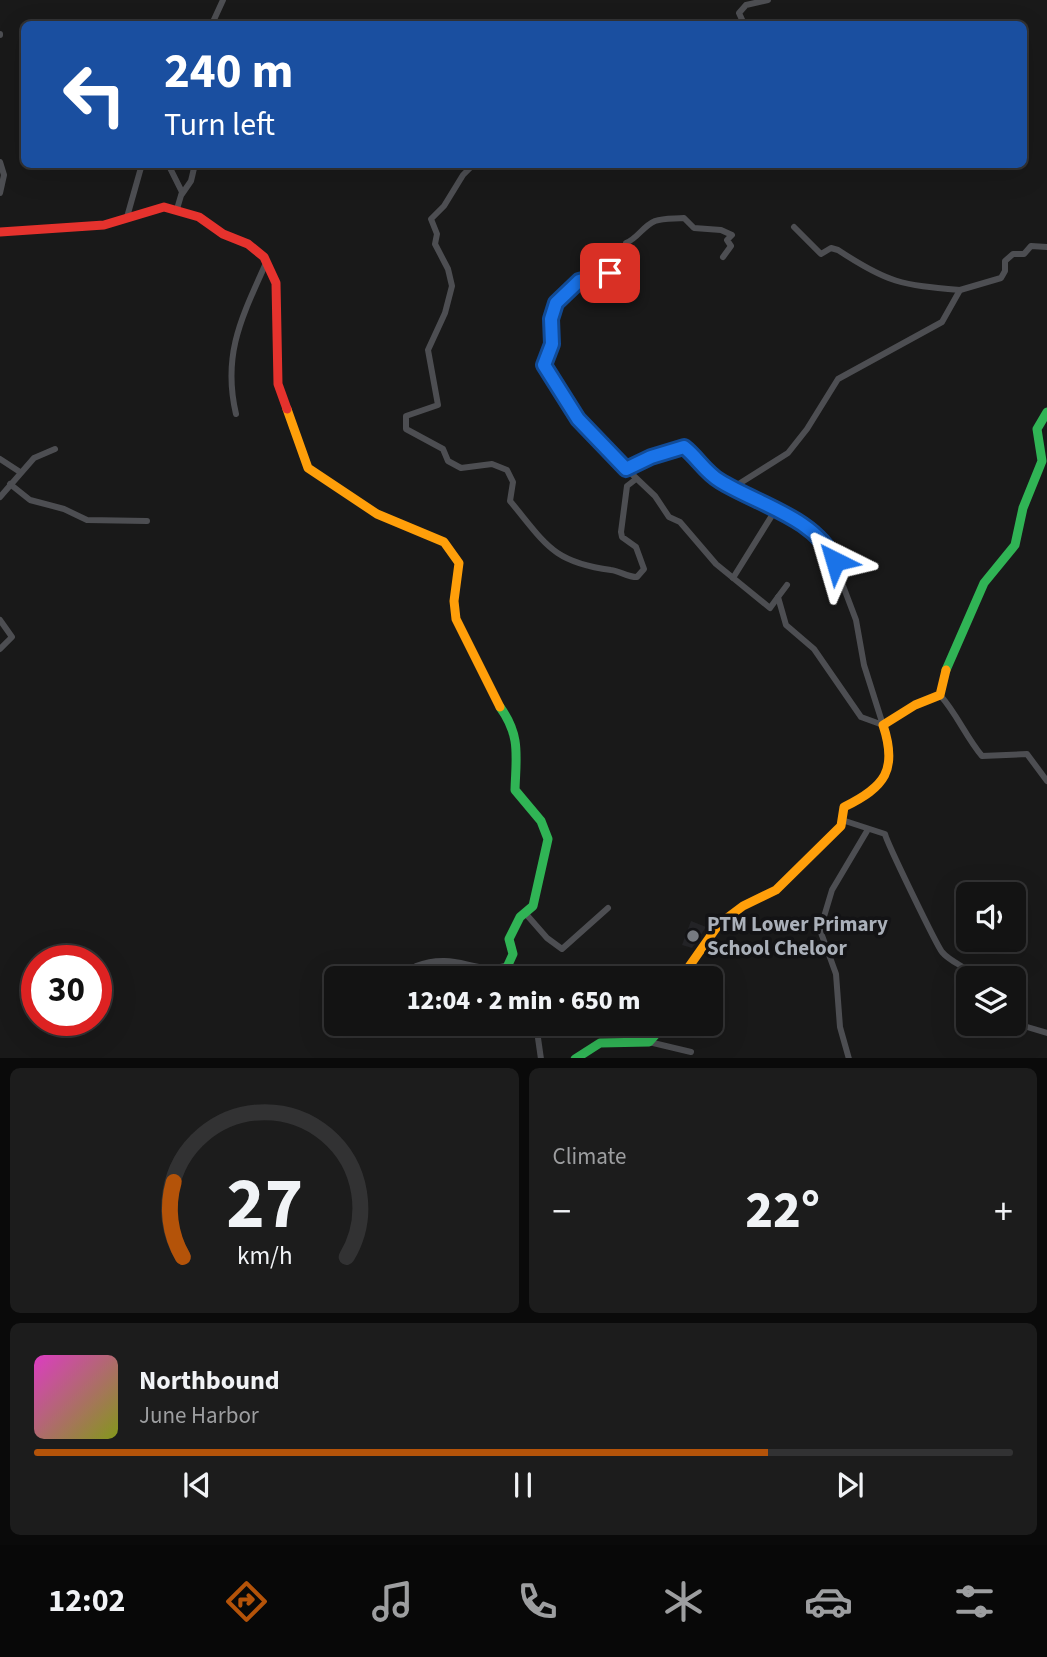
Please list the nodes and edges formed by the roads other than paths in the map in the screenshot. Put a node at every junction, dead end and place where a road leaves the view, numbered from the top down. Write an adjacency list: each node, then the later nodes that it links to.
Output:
1 (223, 0): 3 (street)
2 (768, 0): 4 (street)
3 (213, 21)
4 (743, 21)
5 (0, 162): 10 (street)
6 (141, 168): 13 (street)
7 (171, 168): 11 (street)
8 (194, 168): 11 (street)
9 (470, 168): 26 (street)
10 (0, 193)
11 (181, 196): 12 (street)
12 (177, 209): 13 (street); 18 (street)
13 (127, 218): 15 (street)
14 (794, 227): 19 (street)
15 (0, 232)
16 (1047, 247): 19 (street)
17 (723, 257): 24 (street)
18 (266, 263): 21 (street); 43 (street)
19 (960, 289): 28 (street)
20 (1047, 412): 37 (street)
21 (236, 414)
22 (55, 449): 25 (street)
23 (0, 459): 25 (street)
24 (626, 469): 26 (street); 28 (street)
25 (20, 472): 27 (street)
26 (636, 480): 32 (street)
27 (10, 484): 29 (street); 31 (street)
28 (733, 487): 30 (street)
29 (0, 497)
30 (776, 509): 32 (street); 38 (street)
31 (147, 521)
32 (733, 578): 34 (street)
33 (787, 585): 34 (street)
34 (778, 597): 38 (street)
35 (0, 620): 36 (street)
36 (0, 649)
37 (940, 695): 38 (street); 39 (street)
38 (883, 725): 40 (street)
39 (1047, 782)
40 (842, 820): 41 (street); 48 (street)
41 (867, 831): 49 (street); 58 (street)
42 (608, 908): 43 (street)
43 (526, 914): 44 (street)
44 (508, 965): 47 (street)
45 (416, 966): 46 (street)
46 (474, 966)
47 (505, 966)
48 (689, 966)
49 (961, 966)
50 (1026, 1026): 51 (street)
51 (1047, 1032)
52 (538, 1036): 56 (street)
53 (654, 1036): 54 (street)
54 (649, 1042): 55 (street); 57 (street)
55 (691, 1052)
56 (541, 1058)
57 (576, 1058)
58 (849, 1058)

